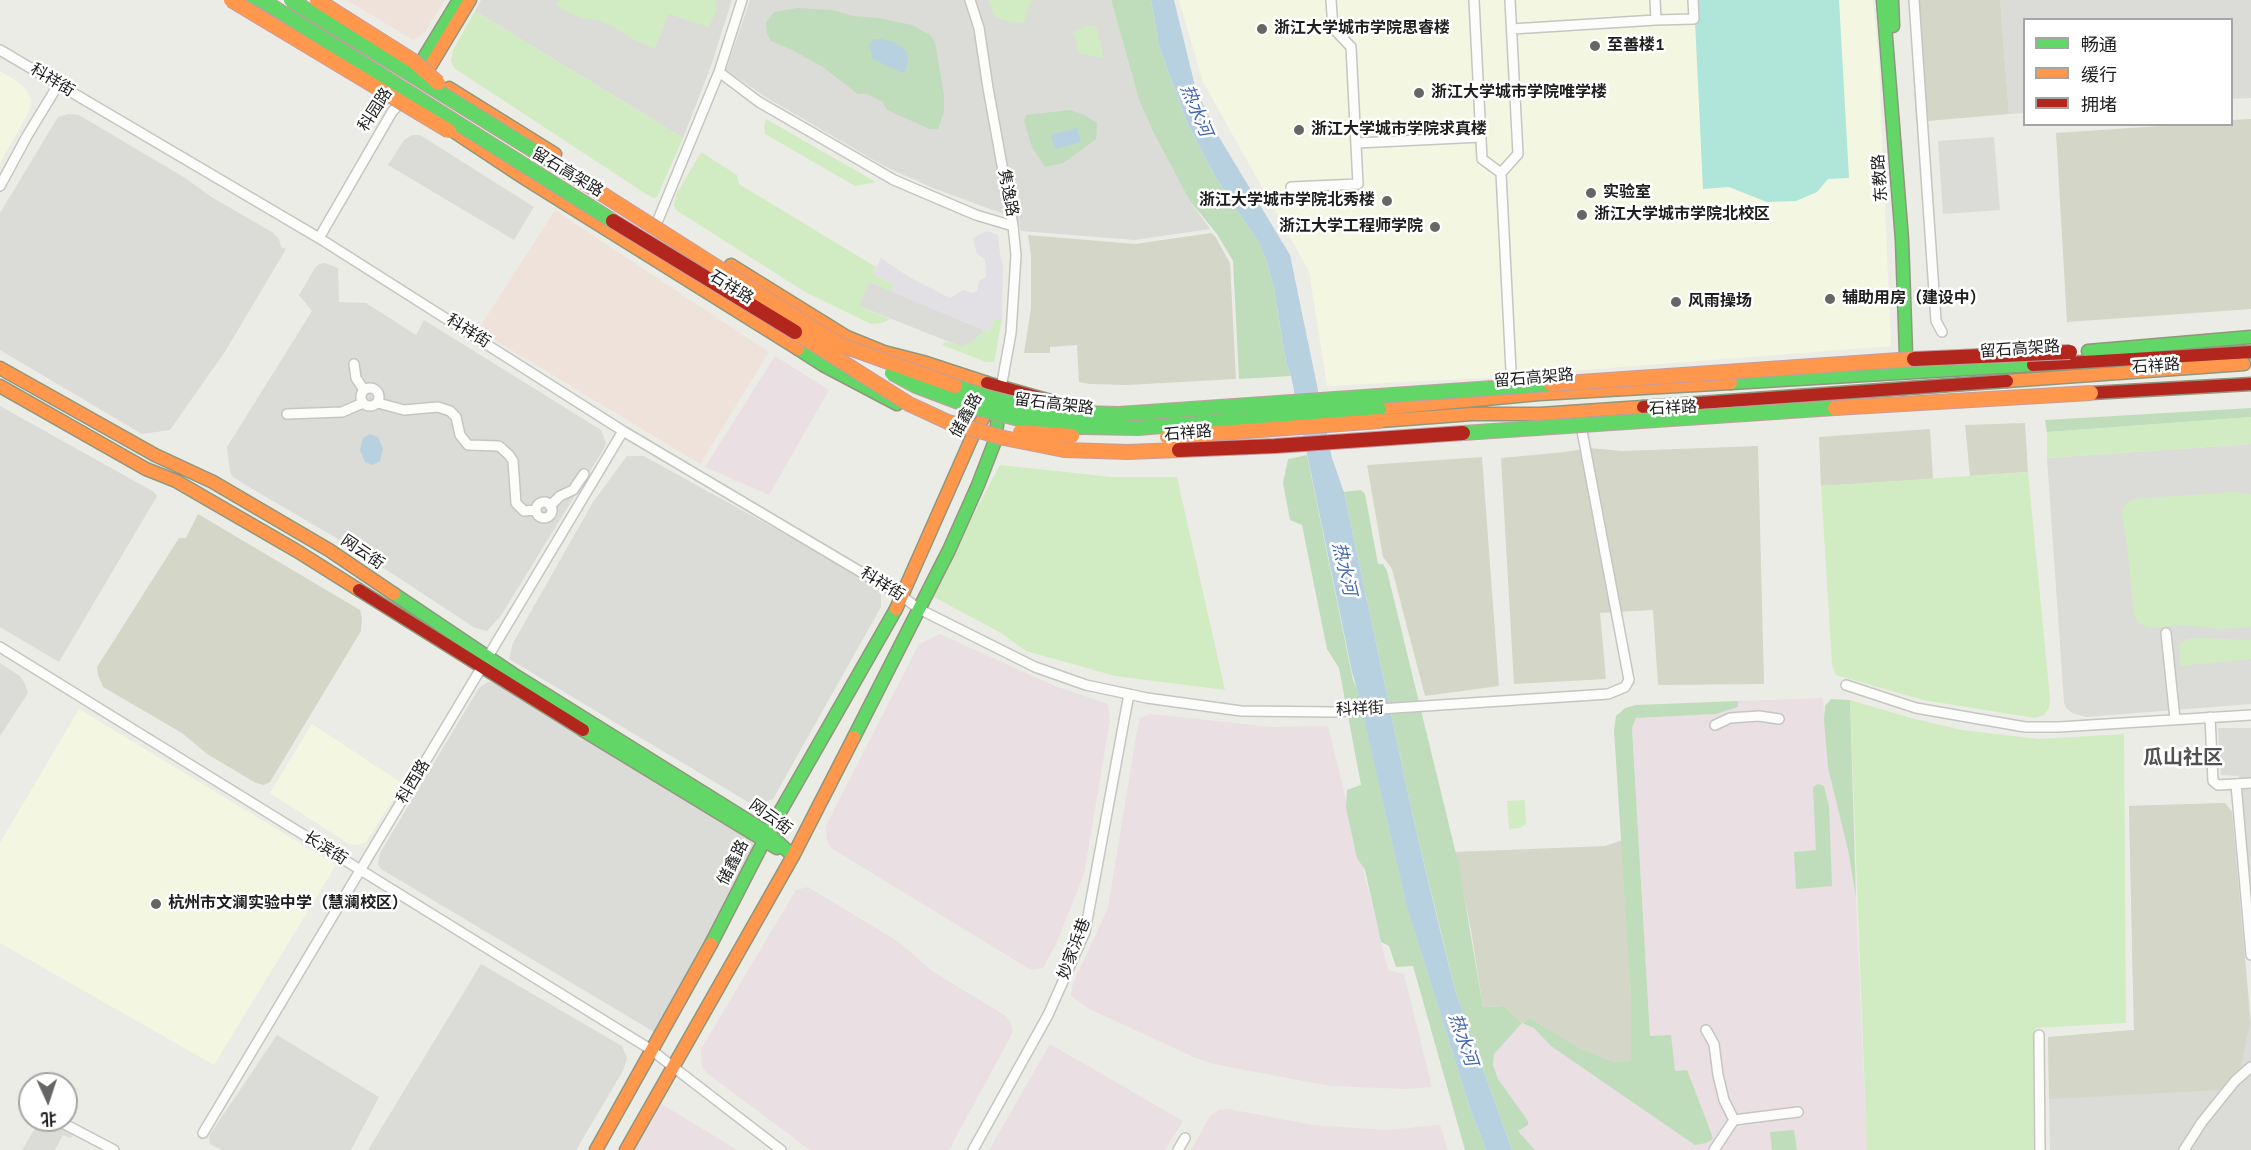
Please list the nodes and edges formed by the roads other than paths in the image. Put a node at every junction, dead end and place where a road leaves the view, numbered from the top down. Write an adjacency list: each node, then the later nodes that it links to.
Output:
1 (231, 0): 58 (main road, bridge)
2 (248, 0): 25 (main road, 石祥路)
3 (262, 0): 45 (main road, 留石高架路, bridge)
4 (291, 0): 26 (main road, 留石高架路, bridge)
5 (305, 0): 22 (main road, 石祥路)
6 (317, 0): 26 (main road, bridge)
7 (459, 0): 22 (main road, 科园路)
8 (470, 0): 22 (main road, 科园路)
9 (742, 0): 23 (street)
10 (970, 0): 33 (street, 隽逸路)
11 (1331, 0): 28 (street)
12 (1474, 0): 27 (street)
13 (1510, 0): 20 (street)
14 (1654, 0): 19 (street)
15 (1693, 0): 19 (street)
16 (1883, 0): 39 (main road, 东教路)
17 (1892, 0): 39 (main road, 东教路)
18 (1914, 0): 35 (street)
19 (1656, 20): 20 (street)
20 (1512, 29): 29 (street)
21 (0, 50): 24 (street, 科祥街)
22 (421, 72): 25 (main road, 科园路); 32 (main road, 石祥路)
23 (719, 72): 32 (street); 33 (street)
24 (58, 85): 30 (street); 34 (street, 科祥街)
25 (404, 99): 34 (street, 科园路); 66 (main road, 石祥路)
26 (465, 108): 37 (main road, 留石高架路, bridge)
27 (1481, 137): 28 (street); 29 (street)
28 (1357, 143): 31 (street)
29 (1501, 173): 47 (street)
30 (0, 186)
31 (1291, 187)
32 (658, 220): 53 (main road, 石祥路)
33 (1013, 225): 53 (street, 隽逸路)
34 (319, 238): 64 (street, 科祥街)
35 (1942, 332)
36 (2251, 336): 37 (main road, 留石高架路, bridge); 39 (main road, 石祥路)
37 (837, 344): 61 (main road, 留石高架路, bridge)
38 (2251, 352): 46 (main road, 留石高架路)
39 (1908, 354): 42 (main road, 石祥路)
40 (2251, 363): 46 (main road, 留石高架路)
41 (354, 364): 54 (street)
42 (1719, 366): 44 (main road, 石祥路); 48 (main road)
43 (0, 368): 73 (main road, 网云街)
44 (1669, 369): 53 (main road, 石祥路, bridge); 55 (main road)
45 (857, 370): 58 (main road, 留石高架路, bridge); 61 (main road, 留石高架路, bridge)
46 (2064, 370): 48 (main road, 留石高架路); 52 (main road, 留石高架路)
47 (1511, 371)
48 (1902, 371): 55 (main road, 留石高架路)
49 (2251, 376): 62 (main road, 石祥路)
50 (2251, 384): 58 (main road, 留石高架路, bridge)
51 (0, 386): 73 (main road, 网云街)
52 (1938, 386): 60 (main road, 留石高架路); 62 (main road)
53 (1001, 388): 66 (main road, 储鑫路); 67 (main road, 储鑫路)
54 (364, 390): 56 (street); 57 (street)
55 (1539, 394): 61 (main road, 留石高架路)
56 (363, 403): 57 (street); 59 (street)
57 (378, 403): 68 (street)
58 (909, 404)
59 (287, 414)
60 (1540, 414): 61 (main road, 留石高架路); 63 (main road)
61 (1379, 415)
62 (1746, 421): 63 (main road, 石祥路)
63 (1681, 425): 65 (main road, 石祥路)
64 (623, 431): 69 (street, 科祥街); 73 (street, 科西路)
65 (1582, 431): 67 (main road, 石祥路, bridge); 75 (street, 科祥街)
66 (973, 435): 67 (main road, 石祥路); 69 (main road, 储鑫路)
67 (994, 441): 70 (main road, 储鑫路)
68 (584, 474)
69 (903, 597): 70 (street, 科祥街); 83 (main road, 储鑫路)
70 (919, 609): 75 (street, 科祥街); 84 (main road, 储鑫路)
71 (2166, 633): 79 (street)
72 (0, 647): 85 (street, 长滨街)
73 (486, 663): 83 (main road, 网云街); 85 (street, 科西路)
74 (1846, 685): 79 (street)
75 (1129, 694): 101 (street, 妙家浜巷)
76 (2251, 715): 77 (street)
77 (2210, 717): 79 (street); 82 (street)
78 (1779, 719): 80 (street)
79 (2175, 719)
80 (1715, 724)
81 (2251, 783): 82 (street)
82 (2236, 784): 86 (street)
83 (766, 837): 84 (main road, 网云街); 89 (main road, 储鑫路)
84 (793, 856): 90 (main road, 储鑫路)
85 (361, 871): 89 (street, 长滨街); 95 (street, 科西路)
86 (2251, 955)
87 (1706, 1030): 93 (street)
88 (2039, 1035): 104 (street)
89 (650, 1049): 90 (street, 长滨街); 98 (main road, 储鑫路)
90 (674, 1066): 99 (main road, 储鑫路); 100 (street, 长滨街)
91 (2251, 1067): 105 (street)
92 (1798, 1112): 93 (street)
93 (1734, 1120): 103 (street)
94 (78, 1131): 97 (street)
95 (203, 1133)
96 (1185, 1138): 102 (street)
97 (114, 1150)
98 (596, 1150)
99 (626, 1150)
100 (781, 1150)
101 (973, 1150)
102 (1178, 1150)
103 (1714, 1150)
104 (2040, 1150)
105 (2184, 1150)

